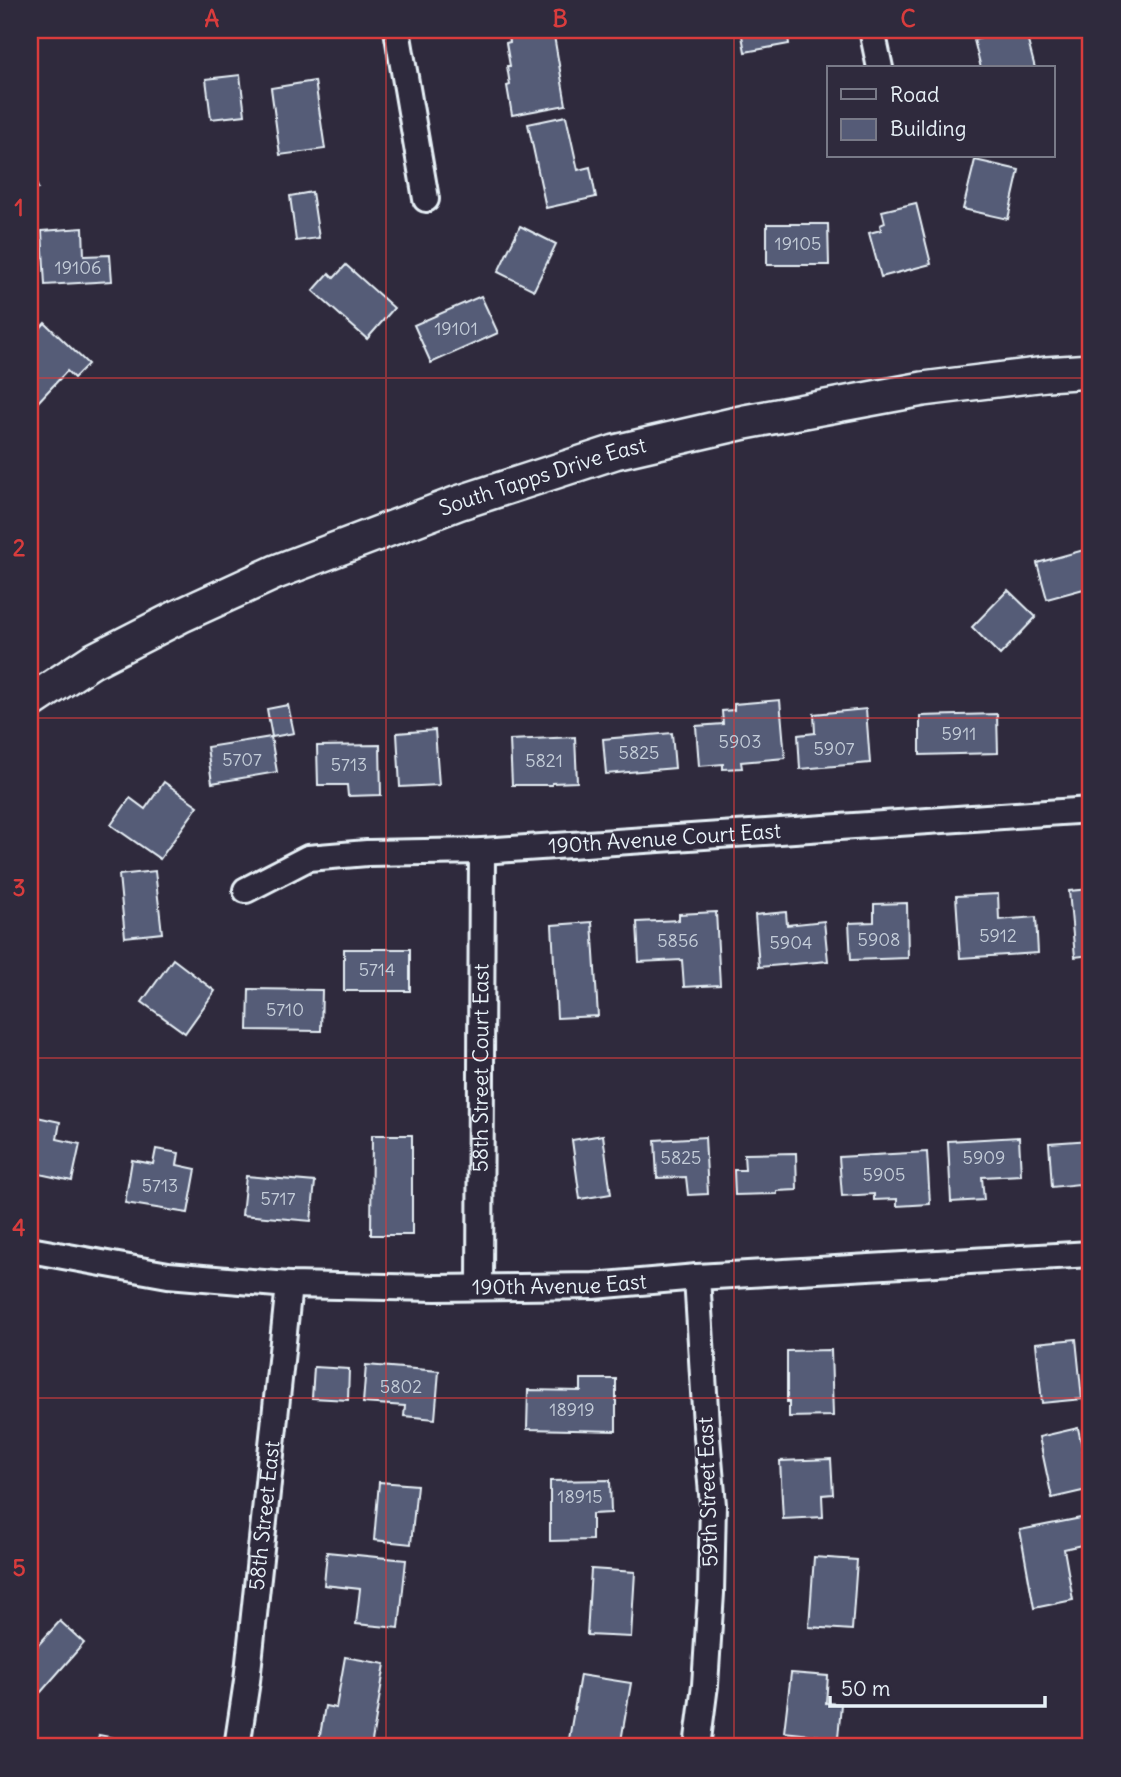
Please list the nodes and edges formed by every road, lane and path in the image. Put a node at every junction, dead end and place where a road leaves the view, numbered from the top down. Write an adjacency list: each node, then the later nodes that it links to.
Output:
1 (397, 30): 4 (street)
2 (872, 30): 3 (street)
3 (880, 66)
4 (426, 199)
5 (1091, 371): 6 (street, South Tapps Drive East)
6 (30, 702)
7 (1091, 810): 8 (street, 190th Avenue Court East)
8 (482, 851): 9 (street, 190th Avenue Court East); 14 (street, 58th Street Court East)
9 (246, 890)
10 (30, 1250): 13 (street, 190th Avenue East)
11 (1091, 1254): 12 (street, 190th Avenue East)
12 (697, 1278): 14 (street, 190th Avenue East); 16 (street, 59th Street East)
13 (289, 1285): 14 (street, 190th Avenue East); 15 (street, 58th Street East)
14 (480, 1287)
15 (237, 1747)
16 (697, 1747)

